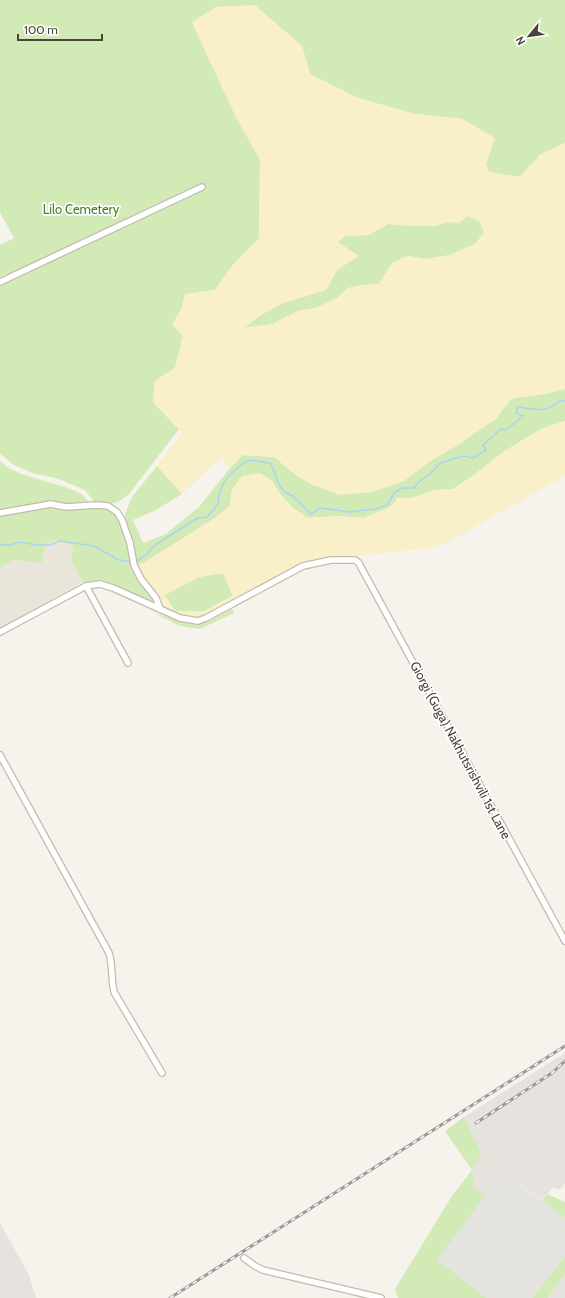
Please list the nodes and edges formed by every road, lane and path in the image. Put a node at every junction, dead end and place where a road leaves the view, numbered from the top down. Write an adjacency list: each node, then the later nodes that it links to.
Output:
1 (202, 187): 2 (street)
2 (0, 282)
3 (0, 513): 5 (street)
4 (86, 586): 5 (street); 6 (street); 7 (street)
5 (160, 609): 9 (street, Giorgi (Guga) Nakhutsrishvili 1st Lane)
6 (0, 632)
7 (128, 663)
8 (0, 755): 10 (street)
9 (565, 941)
10 (162, 1073)
11 (244, 1258): 12 (street)
12 (382, 1298)

